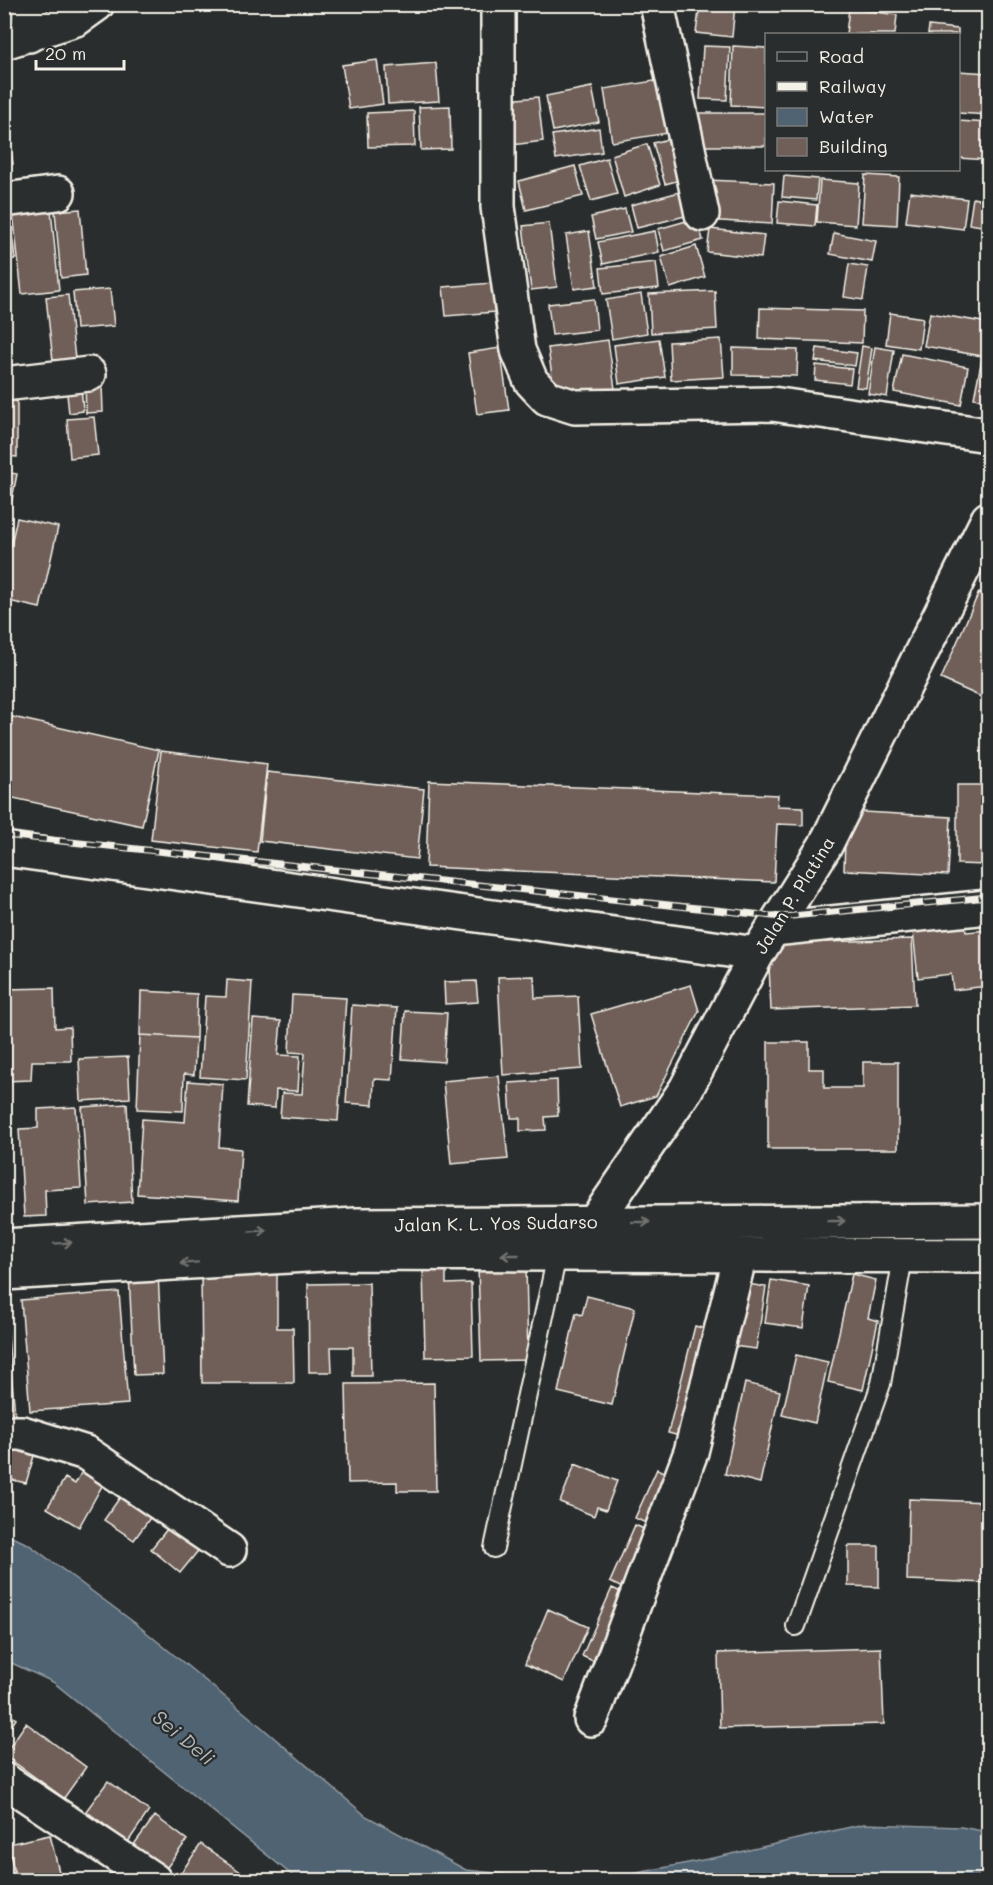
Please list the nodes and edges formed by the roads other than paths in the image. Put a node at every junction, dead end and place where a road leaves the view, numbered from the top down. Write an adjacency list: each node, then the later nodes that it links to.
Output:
1 (97, 4): 4 (main road)
2 (498, 4): 10 (main road)
3 (657, 4): 7 (main road)
4 (21, 27)
5 (58, 193): 6 (main road)
6 (4, 200)
7 (702, 214)
8 (89, 374): 9 (main road)
9 (4, 384)
10 (988, 435)
11 (988, 519): 14 (main road, Jalan P. Platina)
12 (4, 849): 14 (main road)
13 (988, 908): 14 (main road)
14 (765, 942): 16 (main road, Jalan P. Platina)
15 (988, 1221): 16 (main road, Jalan K. L. Yos Sudarso, one-way to 15)
16 (593, 1222): 17 (main road, Jalan K. L. Yos Sudarso, one-way to 16); 18 (main road, Jalan P. Platina)
17 (4, 1246)
18 (565, 1255): 19 (main road, Jalan K. L. Yos Sudarso); 22 (main road, Jalan K. L. Yos Sudarso, one-way to 22); 24 (lane)
19 (740, 1255): 21 (main road, Jalan K. L. Yos Sudarso); 27 (main road)
20 (988, 1256): 21 (main road, Jalan K. L. Yos Sudarso)
21 (903, 1257): 26 (lane)
22 (4, 1273)
23 (4, 1433): 25 (main road)
24 (494, 1548)
25 (229, 1550)
26 (796, 1626)
27 (591, 1719)
28 (4, 1780): 29 (main road)
29 (154, 1881)

